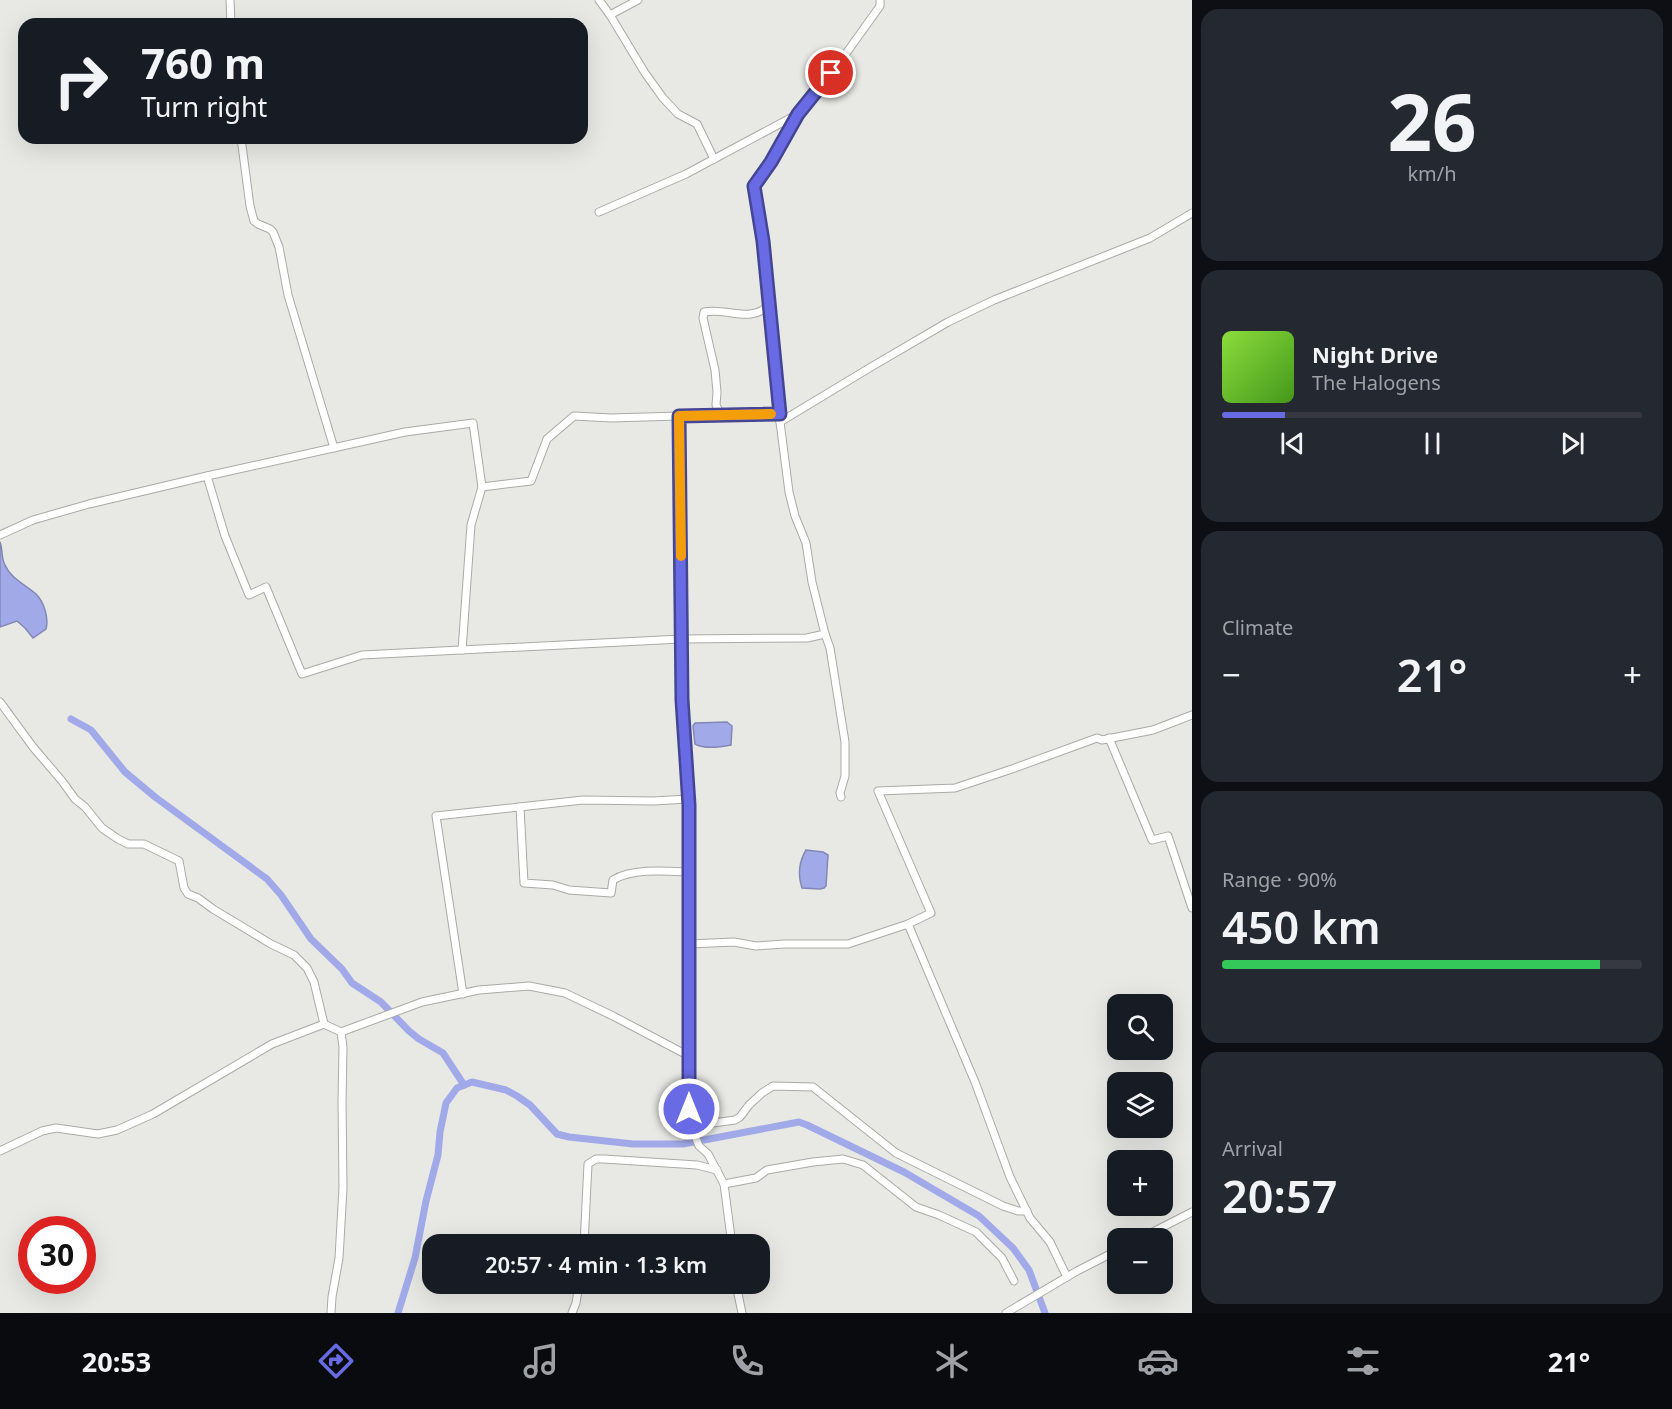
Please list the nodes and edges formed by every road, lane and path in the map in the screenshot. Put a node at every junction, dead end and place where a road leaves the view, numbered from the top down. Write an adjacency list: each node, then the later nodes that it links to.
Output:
1 (230, 0): 6 (street)
2 (599, 0): 5 (street)
3 (638, 0): 5 (street)
4 (880, 0): 7 (street)
5 (610, 15): 9 (street)
6 (231, 18)
7 (798, 114): 9 (street); 12 (street)
8 (242, 144): 17 (street)
9 (714, 159): 10 (street)
10 (599, 212)
11 (1192, 213): 16 (street)
12 (770, 305): 13 (street); 14 (street)
13 (780, 414): 14 (street); 16 (street)
14 (717, 415): 15 (street)
15 (679, 416): 19 (street); 22 (street)
16 (780, 422): 21 (street)
17 (334, 448): 18 (street); 19 (street)
18 (207, 476): 20 (street); 23 (street)
19 (482, 487): 23 (street)
20 (0, 535)
21 (825, 634): 22 (street); 27 (street)
22 (681, 639): 23 (street); 28 (street)
23 (462, 650)
24 (0, 702): 35 (street)
25 (1192, 715): 26 (street)
26 (1109, 738): 31 (street); 32 (street)
27 (841, 797)
28 (688, 799): 29 (street); 30 (street)
29 (520, 807): 30 (street); 34 (street)
30 (689, 872): 33 (street)
31 (1192, 908)
32 (908, 924): 33 (street); 42 (street)
33 (689, 944): 37 (street)
34 (463, 994): 36 (street); 37 (street)
35 (324, 1024): 36 (street); 39 (street)
36 (341, 1032): 53 (street)
37 (689, 1056): 38 (street)
38 (691, 1126): 40 (street); 42 (street)
39 (0, 1151)
40 (717, 1170): 41 (street); 45 (street)
41 (724, 1184): 46 (street); 49 (street)
42 (1027, 1211): 48 (street)
43 (1192, 1212): 44 (street)
44 (1161, 1228)
45 (585, 1234)
46 (731, 1234)
47 (1107, 1256): 48 (street)
48 (1066, 1278): 52 (street)
49 (1014, 1281)
50 (577, 1294): 54 (street)
51 (738, 1294): 55 (street)
52 (1016, 1308): 56 (street)
53 (331, 1313)
54 (572, 1313)
55 (742, 1313)
56 (1006, 1313)

